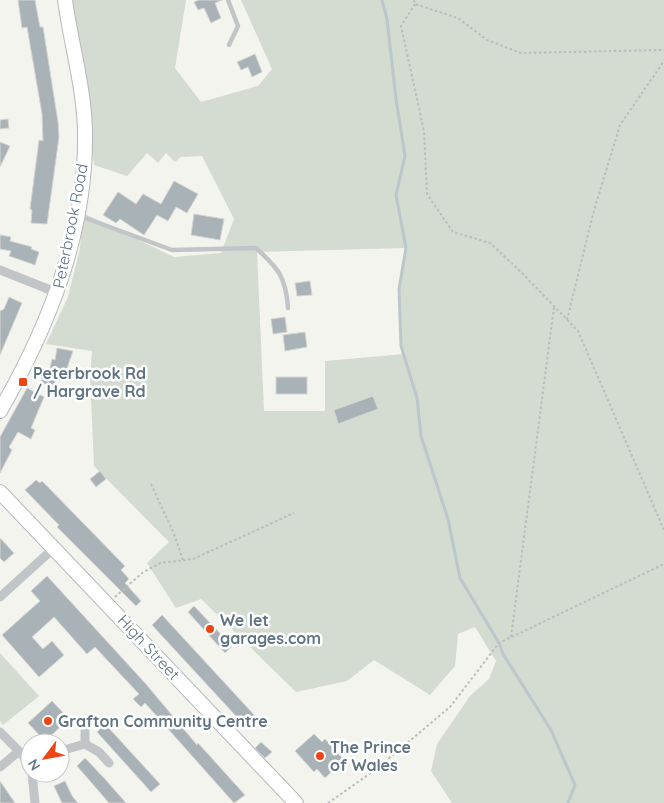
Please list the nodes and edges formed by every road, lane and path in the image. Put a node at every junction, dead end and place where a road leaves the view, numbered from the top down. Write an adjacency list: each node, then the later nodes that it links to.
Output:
1 (65, 0): 8 (street, Peterbrook Road)
2 (228, 0): 5 (lane)
3 (414, 0): 4 (path)
4 (415, 4): 6 (path); 11 (path)
5 (229, 45)
6 (664, 50)
7 (664, 61): 13 (path)
8 (76, 215): 10 (street, Peterbrook Road); 12 (lane)
9 (0, 270): 10 (street)
10 (58, 293): 14 (street, Peterbrook Road)
11 (554, 306): 13 (path); 24 (path)
12 (288, 308)
13 (567, 320): 18 (path)
14 (0, 411)
15 (151, 484): 20 (path)
16 (0, 492): 19 (street, High Street)
17 (294, 513): 20 (path)
18 (664, 530)
19 (54, 548): 22 (street); 23 (street, High Street)
20 (183, 560): 23 (path)
21 (664, 564): 24 (path)
22 (0, 597)
23 (108, 604): 34 (street, High Street)
24 (512, 637): 35 (path)
25 (84, 723): 27 (street)
26 (0, 732): 29 (street)
27 (85, 744): 28 (street); 30 (street)
28 (70, 748)
29 (18, 752): 31 (street)
30 (109, 763)
31 (0, 766)
32 (33, 783): 33 (street)
33 (35, 803)
34 (296, 803)
35 (328, 803)

